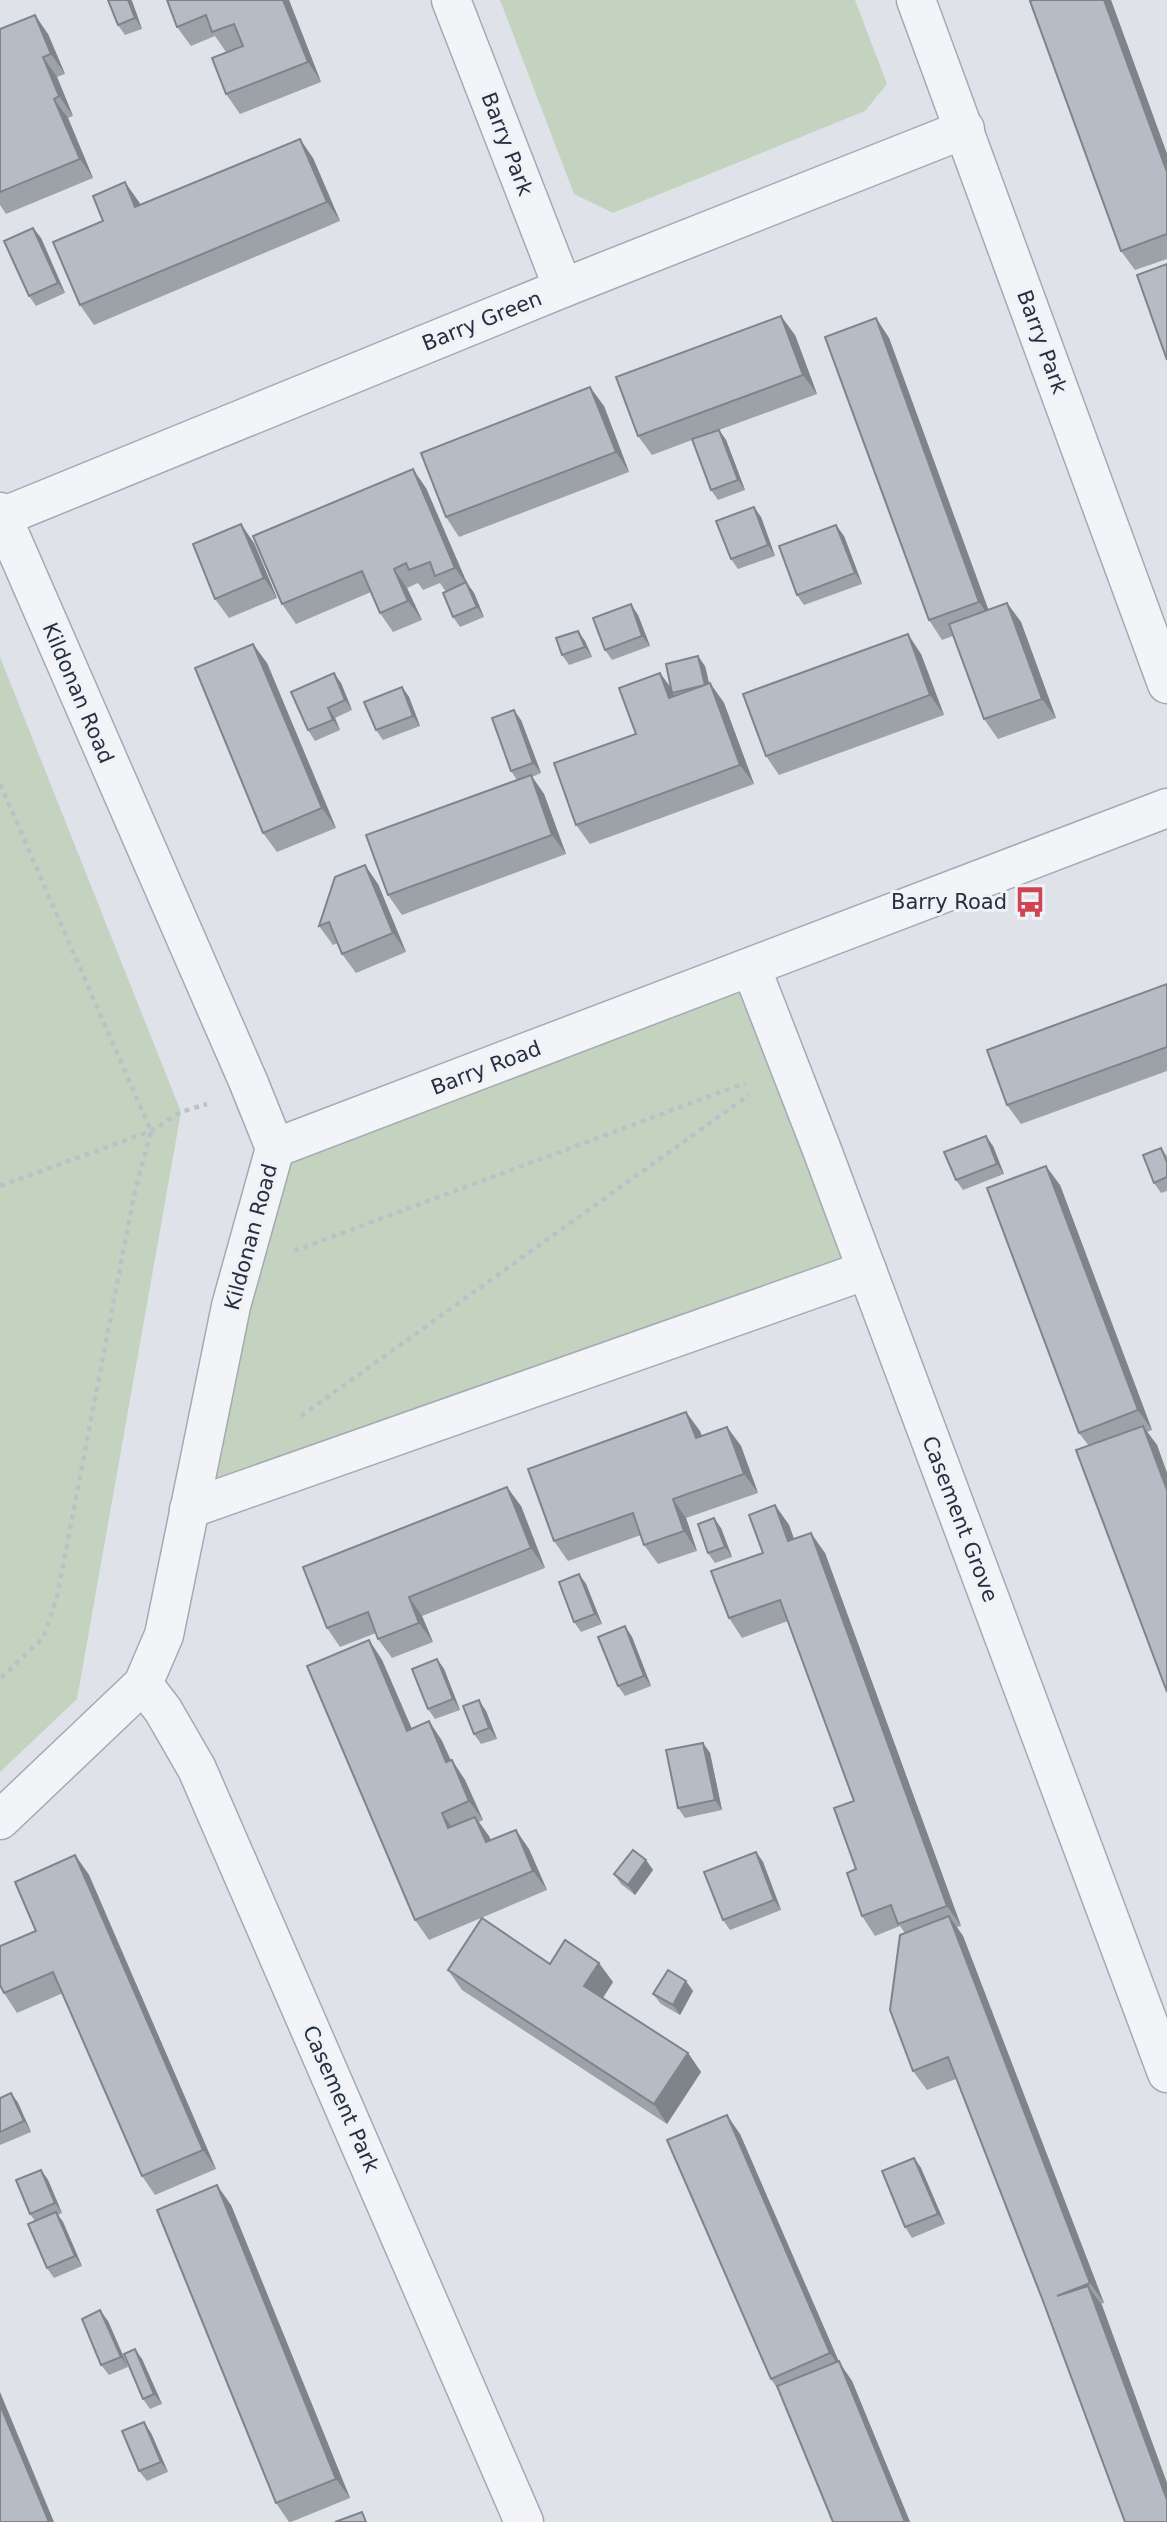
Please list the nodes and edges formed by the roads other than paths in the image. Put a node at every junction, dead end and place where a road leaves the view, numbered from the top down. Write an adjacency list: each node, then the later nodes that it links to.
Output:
1 (451, 0): 4 (street, Barry Park)
2 (916, 0): 3 (street, Barry Park)
3 (965, 129): 4 (street, Barry Green); 6 (street, Barry Park)
4 (563, 288): 5 (street, Barry Green)
5 (1, 514): 9 (street, Kildonan Road)
6 (1167, 684)
7 (1167, 808): 8 (street, Barry Road)
8 (751, 967): 9 (street, Barry Road); 10 (street, Casement Grove)
9 (275, 1148): 11 (street, Kildonan Road)
10 (867, 1270): 11 (street); 14 (street, Casement Grove)
11 (189, 1509): 12 (street, Kildonan Road)
12 (143, 1685): 13 (street, Kildonan Road); 15 (street, Casement Park)
13 (0, 1820)
14 (1167, 2073)
15 (524, 2522)

